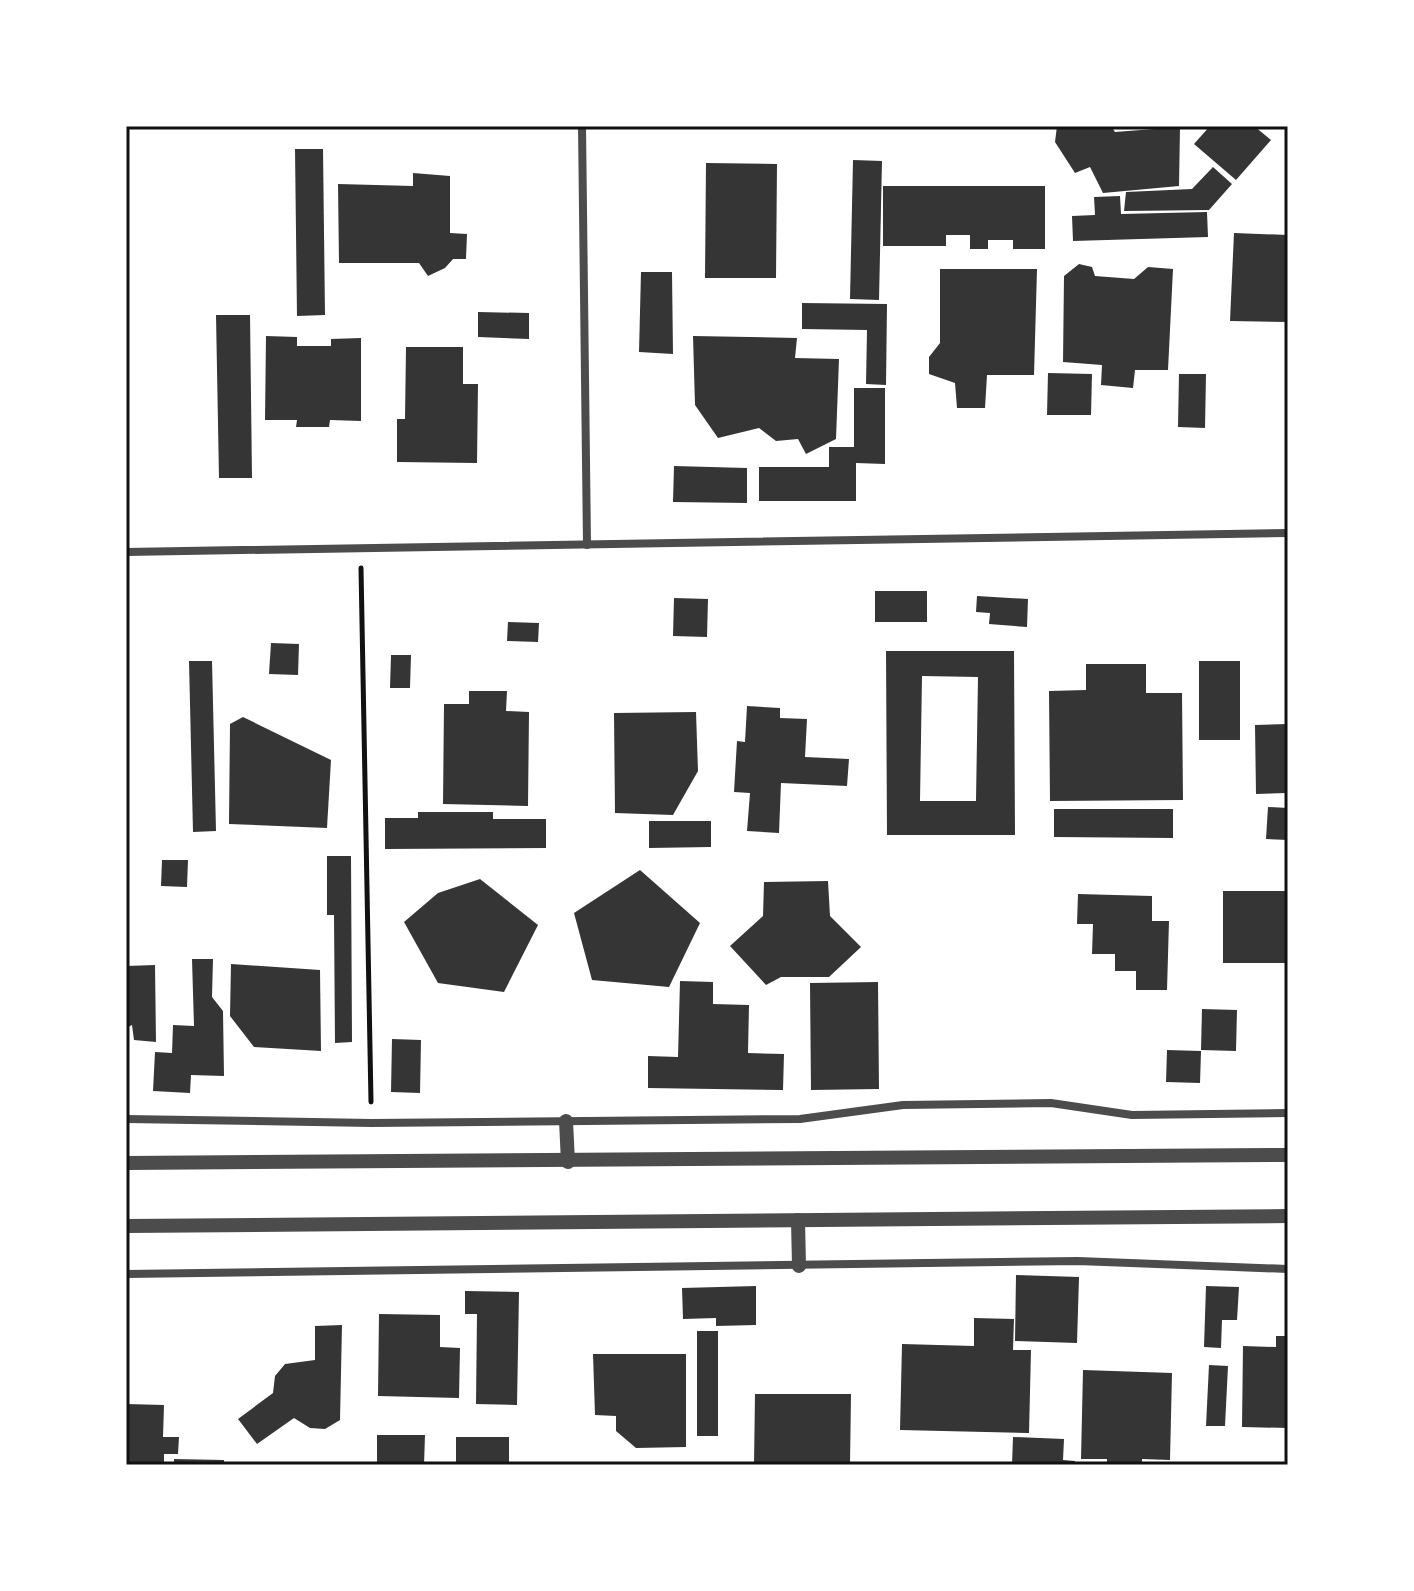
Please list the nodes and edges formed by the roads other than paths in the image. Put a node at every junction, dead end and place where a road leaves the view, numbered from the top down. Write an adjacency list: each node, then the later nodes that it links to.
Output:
1 (582, 126): 3 (street)
2 (1288, 533): 3 (street)
3 (587, 545): 4 (street)
4 (126, 552)
5 (1288, 1113): 7 (street)
6 (126, 1119): 7 (street)
7 (566, 1121): 9 (street)
8 (1288, 1155): 9 (street)
9 (568, 1162): 10 (street)
10 (126, 1163)
11 (1288, 1216): 12 (street)
12 (798, 1220): 13 (street); 14 (street)
13 (126, 1226)
14 (799, 1266): 15 (street); 16 (street)
15 (1288, 1269)
16 (126, 1274)

